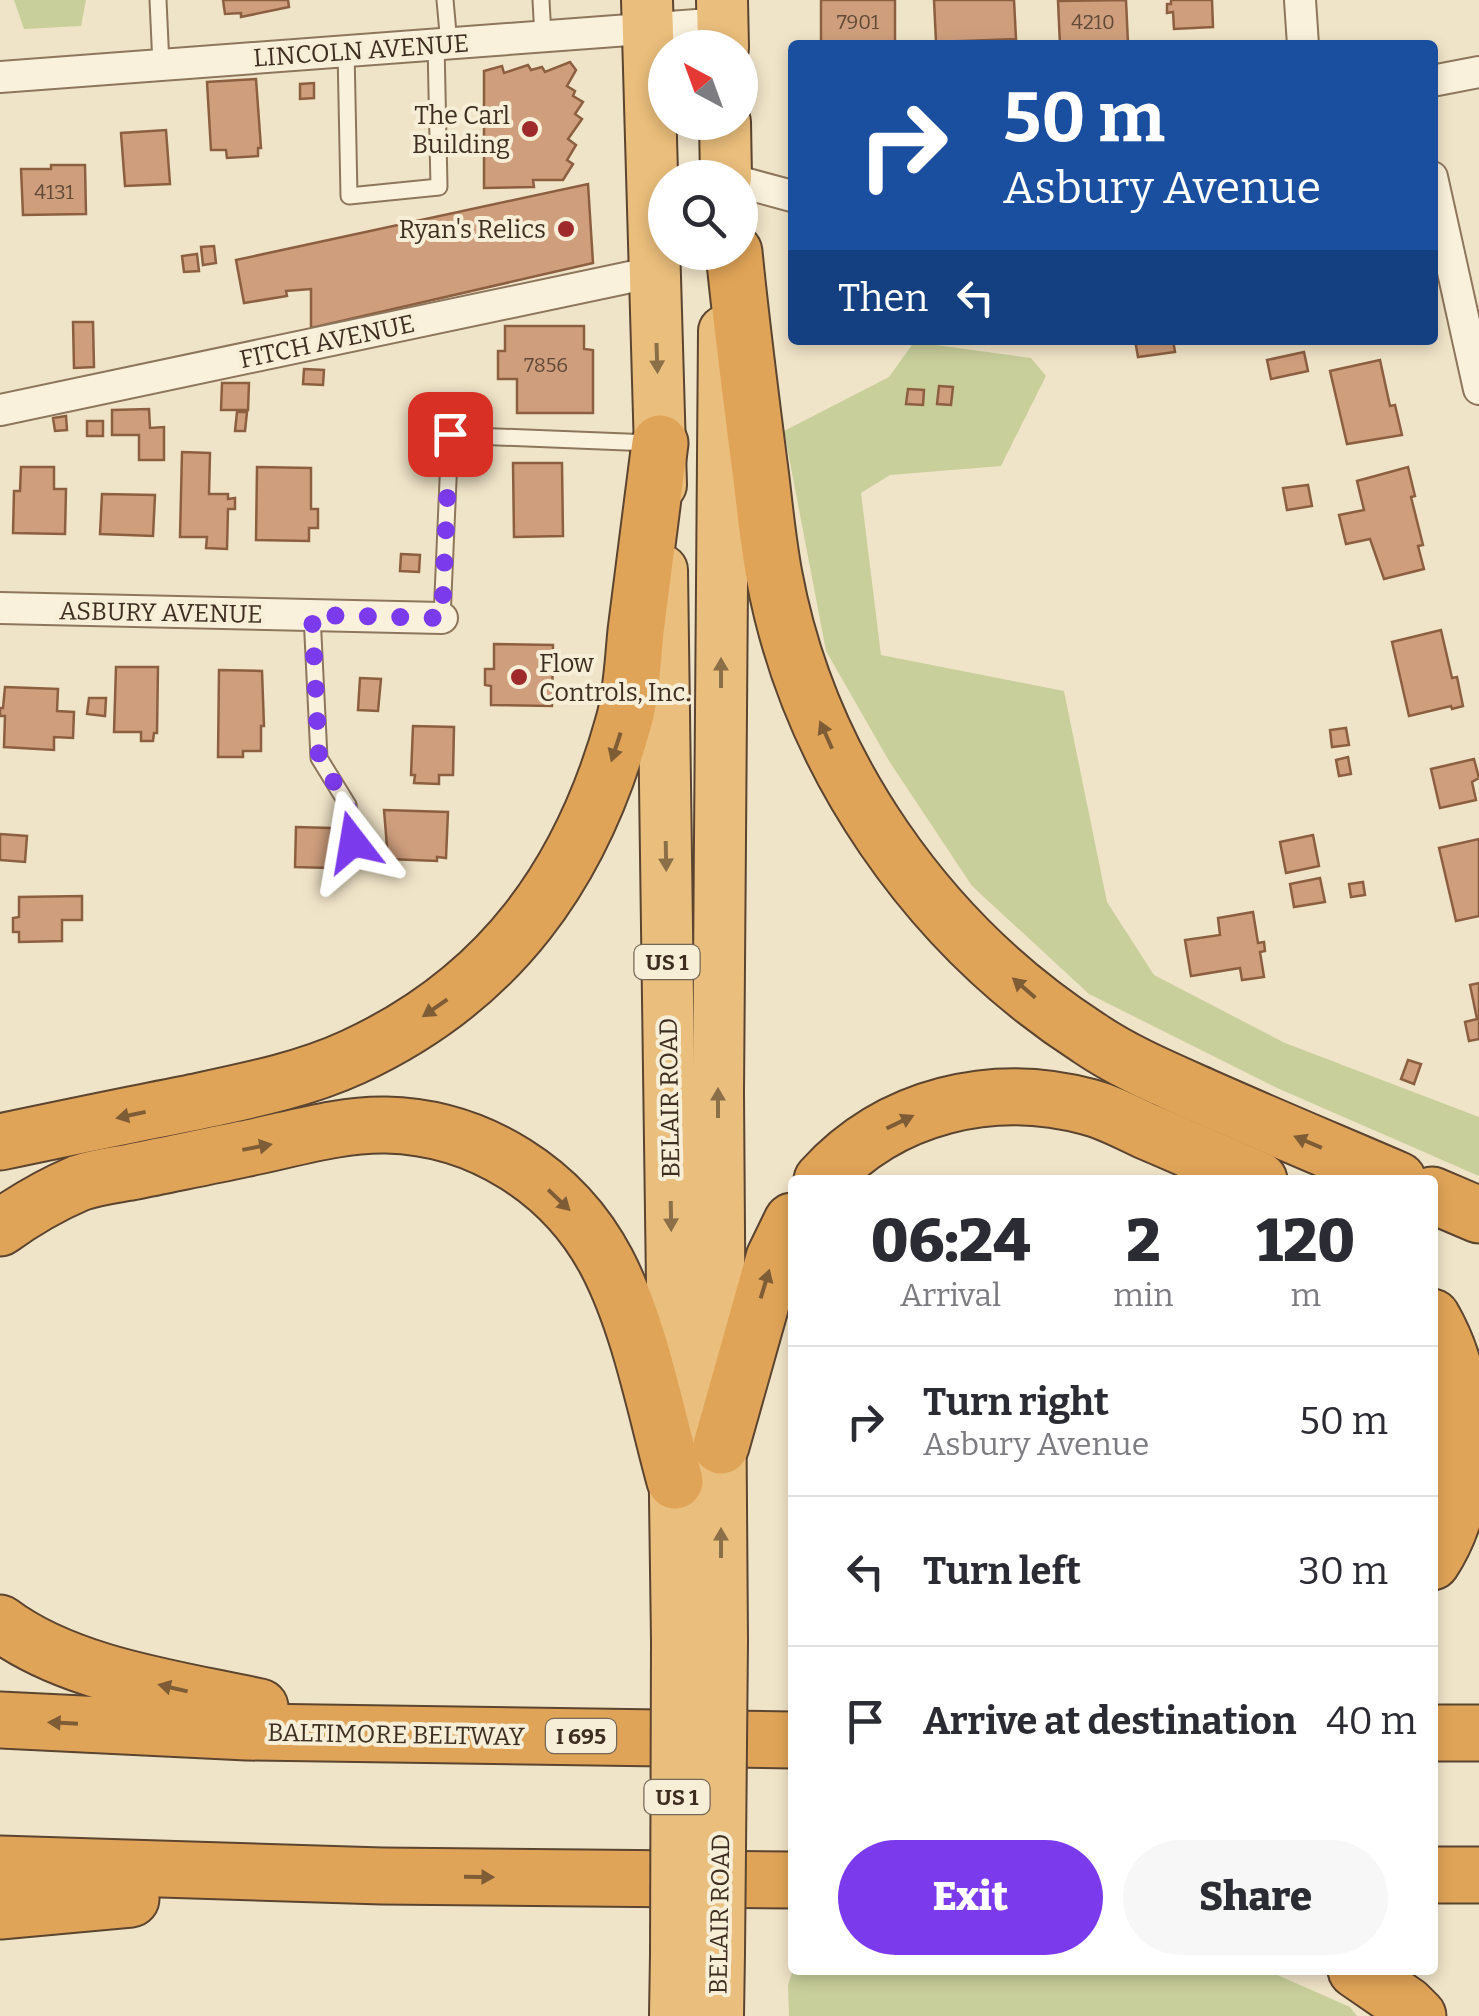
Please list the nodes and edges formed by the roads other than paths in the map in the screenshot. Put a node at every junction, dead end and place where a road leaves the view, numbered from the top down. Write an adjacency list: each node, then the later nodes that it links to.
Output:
1 (158, 0): 11 (lane)
2 (444, 0): 9 (lane)
3 (541, 0): 7 (lane)
4 (1300, 0): 8 (street)
5 (647, 14): 6 (street, LINCOLN AVENUE); 7 (street, LINCOLN AVENUE); 15 (highway, BELAIR ROAD / US 1)
6 (723, 24)
7 (543, 36): 9 (street, LINCOLN AVENUE)
8 (1303, 40)
9 (443, 44): 10 (street, LINCOLN AVENUE); 10 (lane)
10 (346, 51): 11 (street, LINCOLN AVENUE)
11 (161, 65): 13 (street, LINCOLN AVENUE)
12 (1479, 72): 14 (street)
13 (0, 77)
14 (1438, 80)
15 (656, 160)
16 (758, 187): 17 (street)
17 (788, 195)
18 (1438, 204): 22 (street)
19 (725, 270): 38 (highway, BELAIR ROAD / US 1, one-way to 19)
20 (736, 270): 32 (highway, one-way to 20)
21 (654, 272): 23 (street, FITCH AVENUE); 24 (highway, BELAIR ROAD / US 1, one-way to 24)
22 (1479, 390)
23 (0, 410)
24 (660, 443): 27 (lane); 29 (highway, one-way to 29); 39 (highway, BELAIR ROAD / US 1, one-way to 39)
25 (0, 608): 26 (street, ASBURY AVENUE)
26 (312, 615): 27 (street, ASBURY AVENUE); 28 (lane)
27 (442, 618)
28 (353, 842)
29 (0, 1142)
30 (828, 1175): 31 (highway, one-way to 31)
31 (1247, 1175)
32 (1387, 1175)
33 (1438, 1198): 34 (highway)
34 (1479, 1215)
35 (0, 1228): 39 (highway, one-way to 39)
36 (788, 1229): 38 (highway, one-way to 36)
37 (1438, 1327): 40 (highway)
38 (721, 1446): 42 (highway, BELAIR ROAD / US 1, one-way to 38)
39 (675, 1481): 42 (highway, BELAIR ROAD / US 1)
40 (1438, 1548)
41 (0, 1623): 44 (highway, one-way to 41)
42 (700, 1641): 54 (highway, BELAIR ROAD / US 1, bridge)
43 (0, 1720): 44 (highway, BALTIMORE BELTWAY / I 695, one-way to 43)
44 (370, 1732): 47 (highway, BALTIMORE BELTWAY / I 695)
45 (1438, 1733): 46 (highway)
46 (1479, 1733)
47 (788, 1740)
48 (0, 1864): 51 (highway)
49 (1438, 1875): 50 (highway)
50 (1479, 1875)
51 (382, 1876): 52 (highway, one-way to 52); 53 (highway)
52 (788, 1880)
53 (0, 1911)
54 (698, 1953): 56 (highway, BELAIR ROAD / US 1); 57 (highway, BELAIR ROAD / US 1)
55 (1363, 1975): 58 (highway)
56 (675, 2016)
57 (718, 2016)
58 (1418, 2016)

